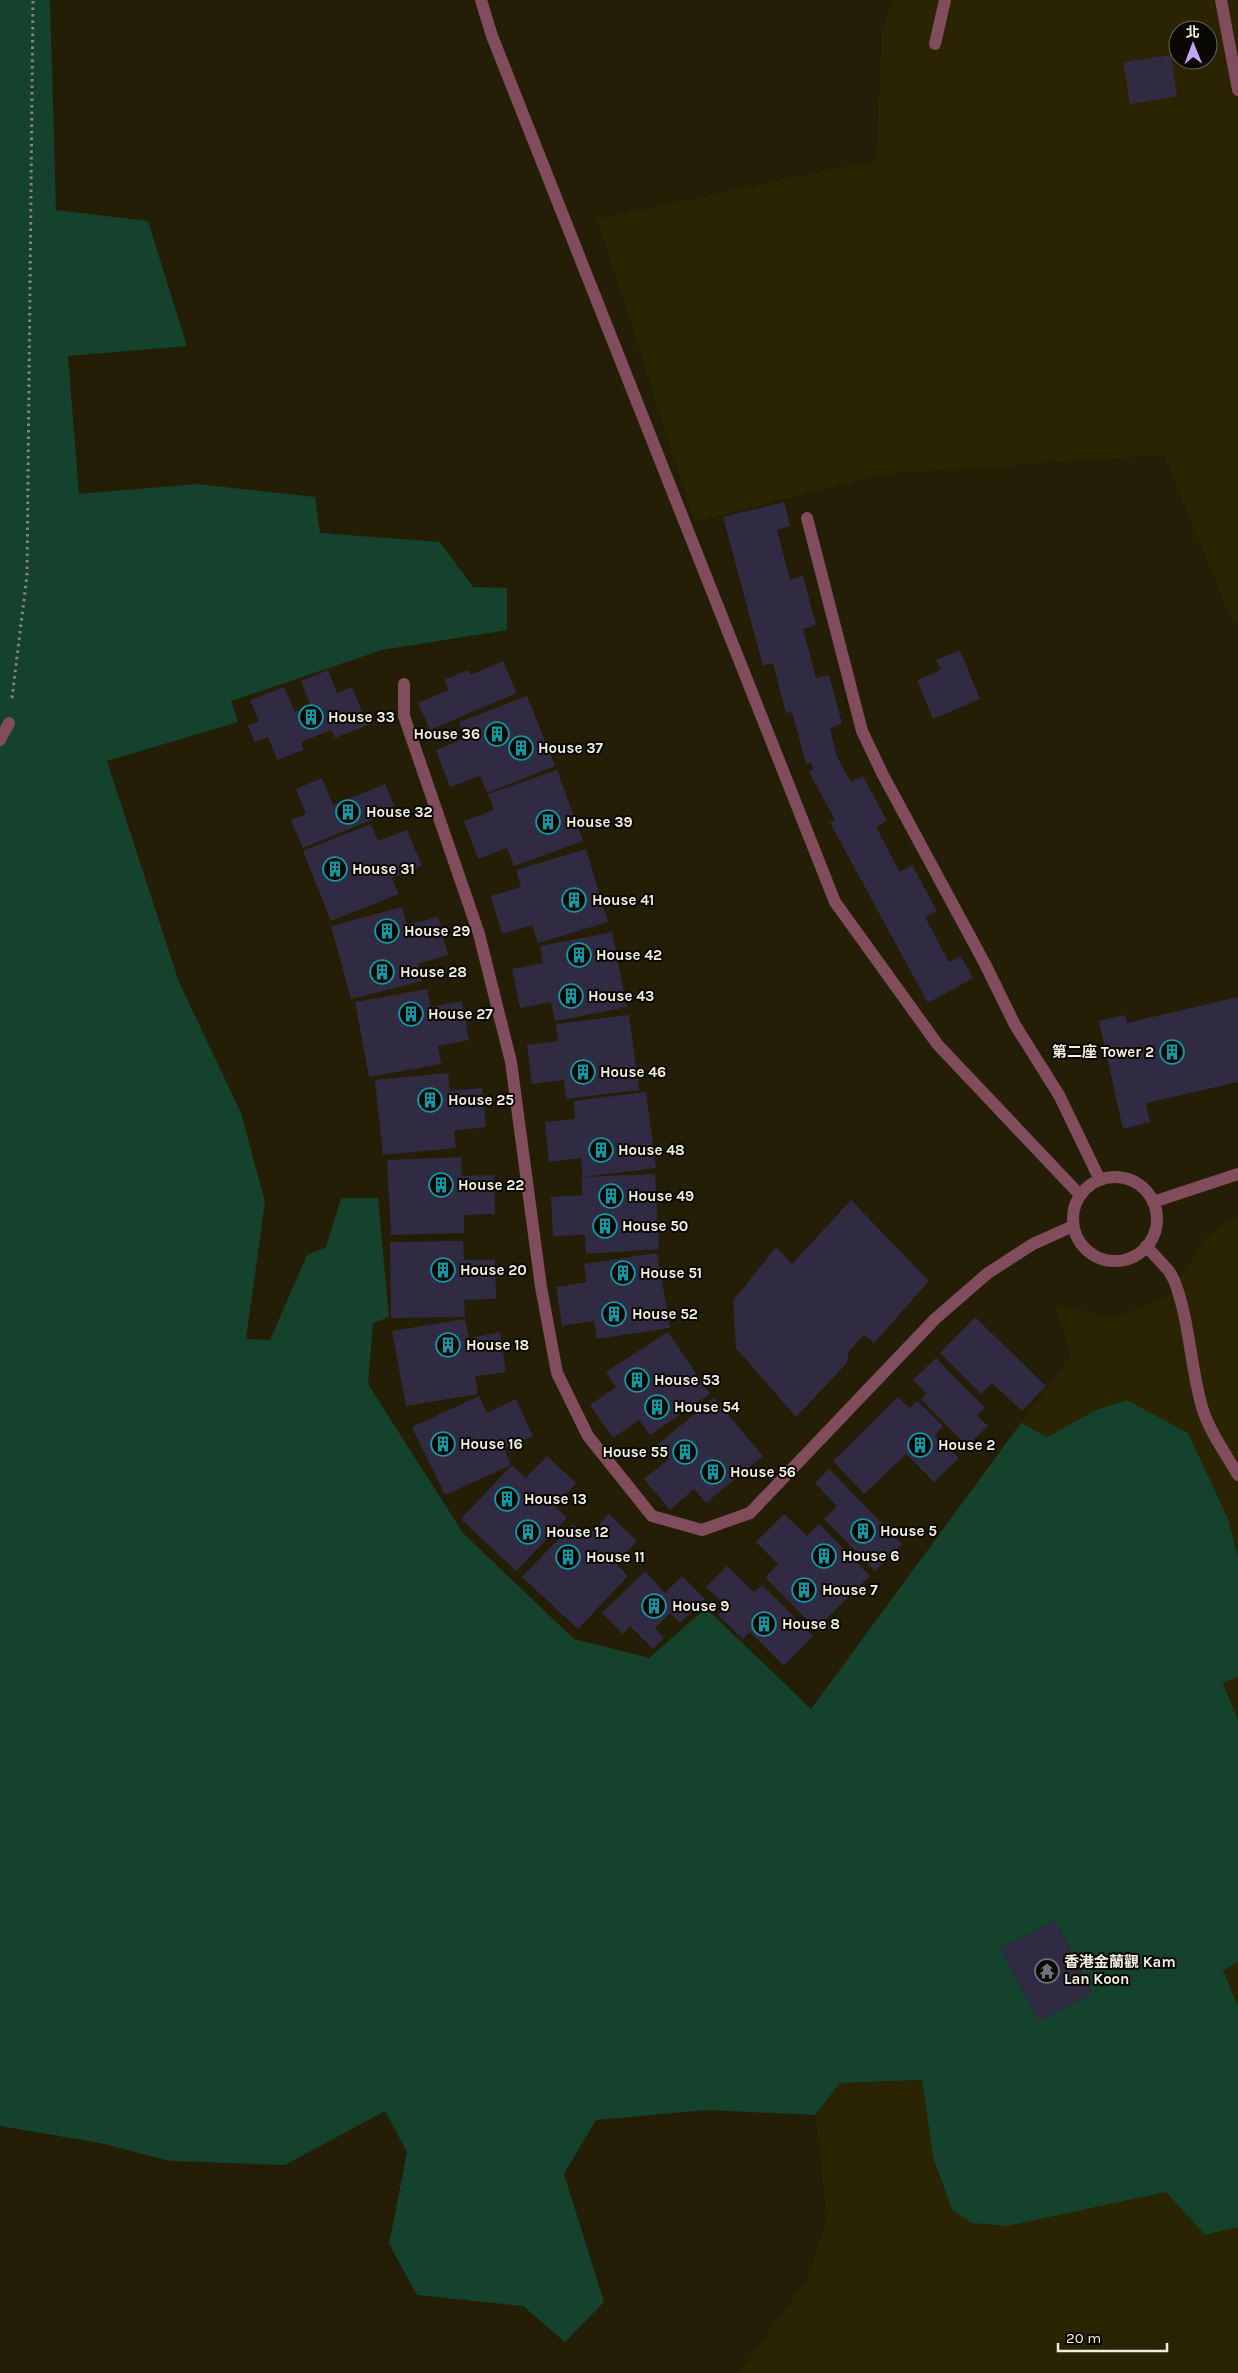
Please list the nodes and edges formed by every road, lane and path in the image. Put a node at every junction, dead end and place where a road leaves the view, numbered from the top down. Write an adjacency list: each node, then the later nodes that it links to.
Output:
1 (33, 0): 9 (path)
2 (481, 0): 13 (street)
3 (945, 0): 5 (street)
4 (1221, 0): 6 (street)
5 (935, 44)
6 (1238, 90)
7 (807, 518): 12 (street)
8 (404, 684): 15 (street)
9 (9, 723): 10 (street)
10 (0, 740)
11 (1238, 1174): 14 (street)
12 (1100, 1180): 13 (street); 14 (street)
13 (1080, 1195): 15 (street)
14 (1153, 1202): 16 (street)
15 (1073, 1226): 16 (street)
16 (1146, 1246): 17 (street)
17 (1238, 1476)

